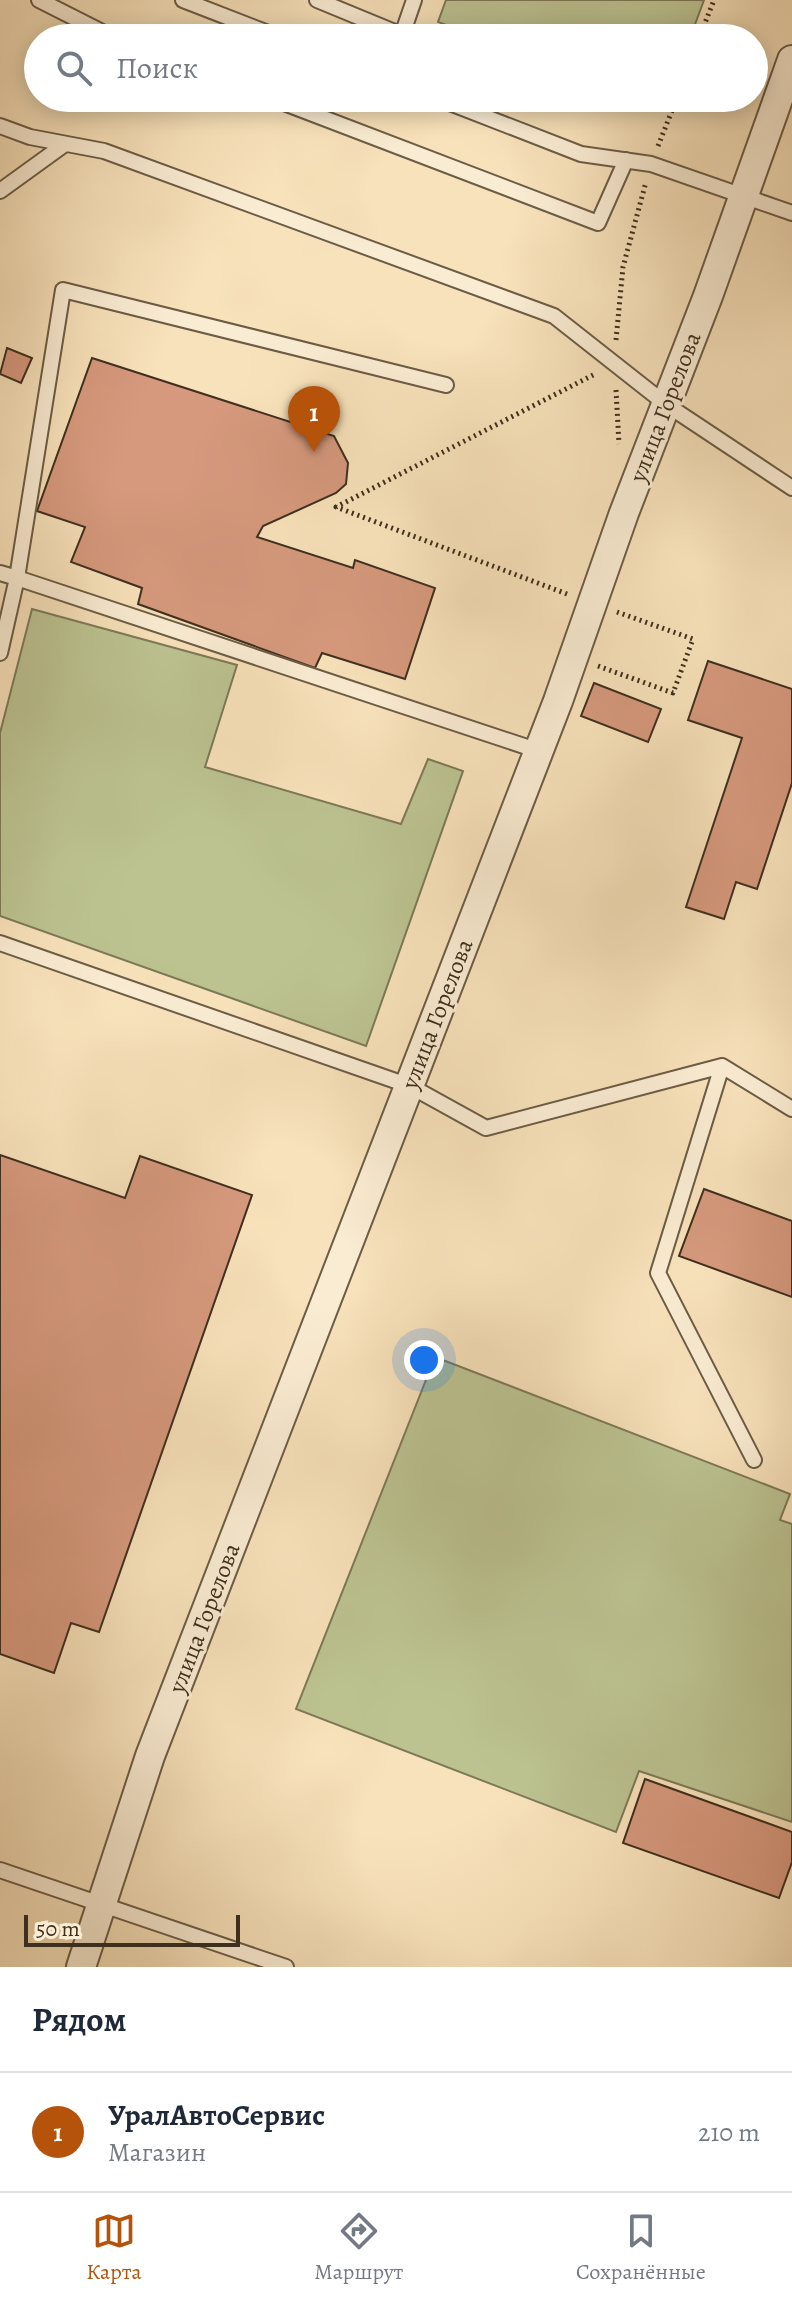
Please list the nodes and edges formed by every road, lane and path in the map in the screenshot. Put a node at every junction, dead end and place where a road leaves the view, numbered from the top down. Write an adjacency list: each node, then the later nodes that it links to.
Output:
1 (39, 0): 6 (lane)
2 (183, 0): 7 (lane)
3 (317, 0): 8 (lane)
4 (414, 0): 9 (lane)
5 (714, 0): 10 (path)
6 (86, 24)
7 (245, 24)
8 (375, 24)
9 (406, 24)
10 (705, 24)
11 (792, 60): 18 (street, улица Горелова)
12 (308, 112): 16 (lane)
13 (473, 112): 16 (lane)
14 (0, 126): 15 (lane)
15 (65, 144): 17 (lane); 20 (lane)
16 (626, 160): 18 (lane)
17 (0, 191)
18 (744, 193): 19 (lane); 22 (street, улица Горелова)
19 (792, 213)
20 (614, 363): 22 (lane); 26 (path)
21 (446, 385): 25 (lane)
22 (667, 405): 23 (lane); 26 (street, улица Горелова)
23 (792, 488)
24 (0, 573): 25 (lane)
25 (17, 578): 27 (lane); 29 (lane)
26 (592, 603): 28 (path); 29 (street, улица Горелова)
27 (0, 653)
28 (673, 693)
29 (539, 751): 32 (street, улица Горелова)
30 (0, 943): 32 (lane)
31 (722, 1066): 32 (lane); 33 (lane); 34 (lane)
32 (410, 1086): 36 (street, улица Горелова)
33 (792, 1109)
34 (754, 1460)
35 (0, 1870): 36 (lane)
36 (101, 1906): 37 (street, улица Горелова); 38 (lane)
37 (81, 1967)
38 (286, 1967)

